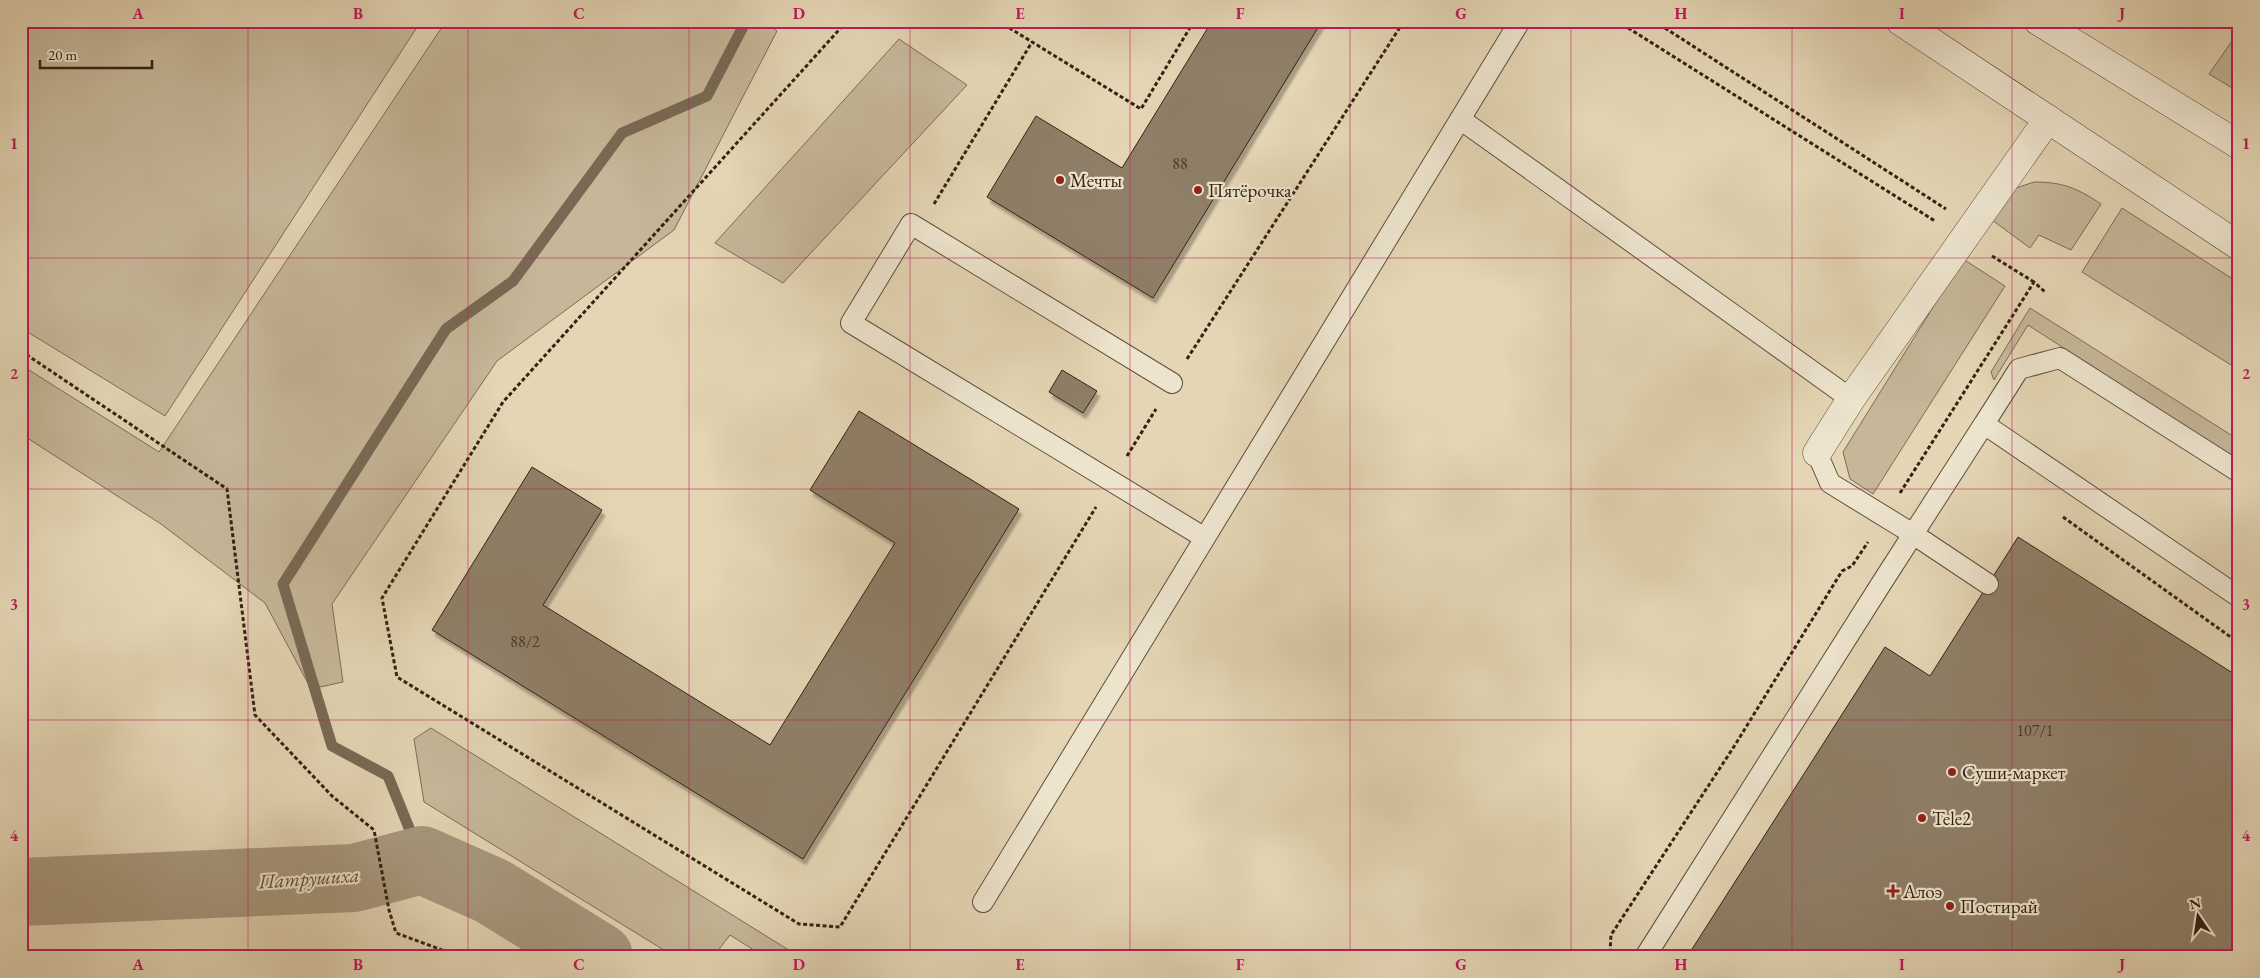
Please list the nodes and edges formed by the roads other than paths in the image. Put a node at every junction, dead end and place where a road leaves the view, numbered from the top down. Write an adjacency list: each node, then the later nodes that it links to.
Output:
1 (1520, 21): 5 (lane)
2 (1900, 21): 4 (street)
3 (2038, 21): 6 (street)
4 (2048, 119): 7 (street); 9 (street)
5 (1460, 120): 9 (lane); 14 (lane)
6 (2239, 144)
7 (2239, 246)
8 (1172, 383): 14 (lane)
9 (1851, 399): 11 (street)
10 (1984, 424): 12 (lane); 13 (lane); 16 (lane)
11 (1817, 452): 13 (lane)
12 (2239, 472)
13 (1914, 534): 15 (lane); 18 (lane)
14 (1205, 538): 17 (lane)
15 (1988, 584)
16 (2239, 598)
17 (983, 902)
18 (1646, 957)

